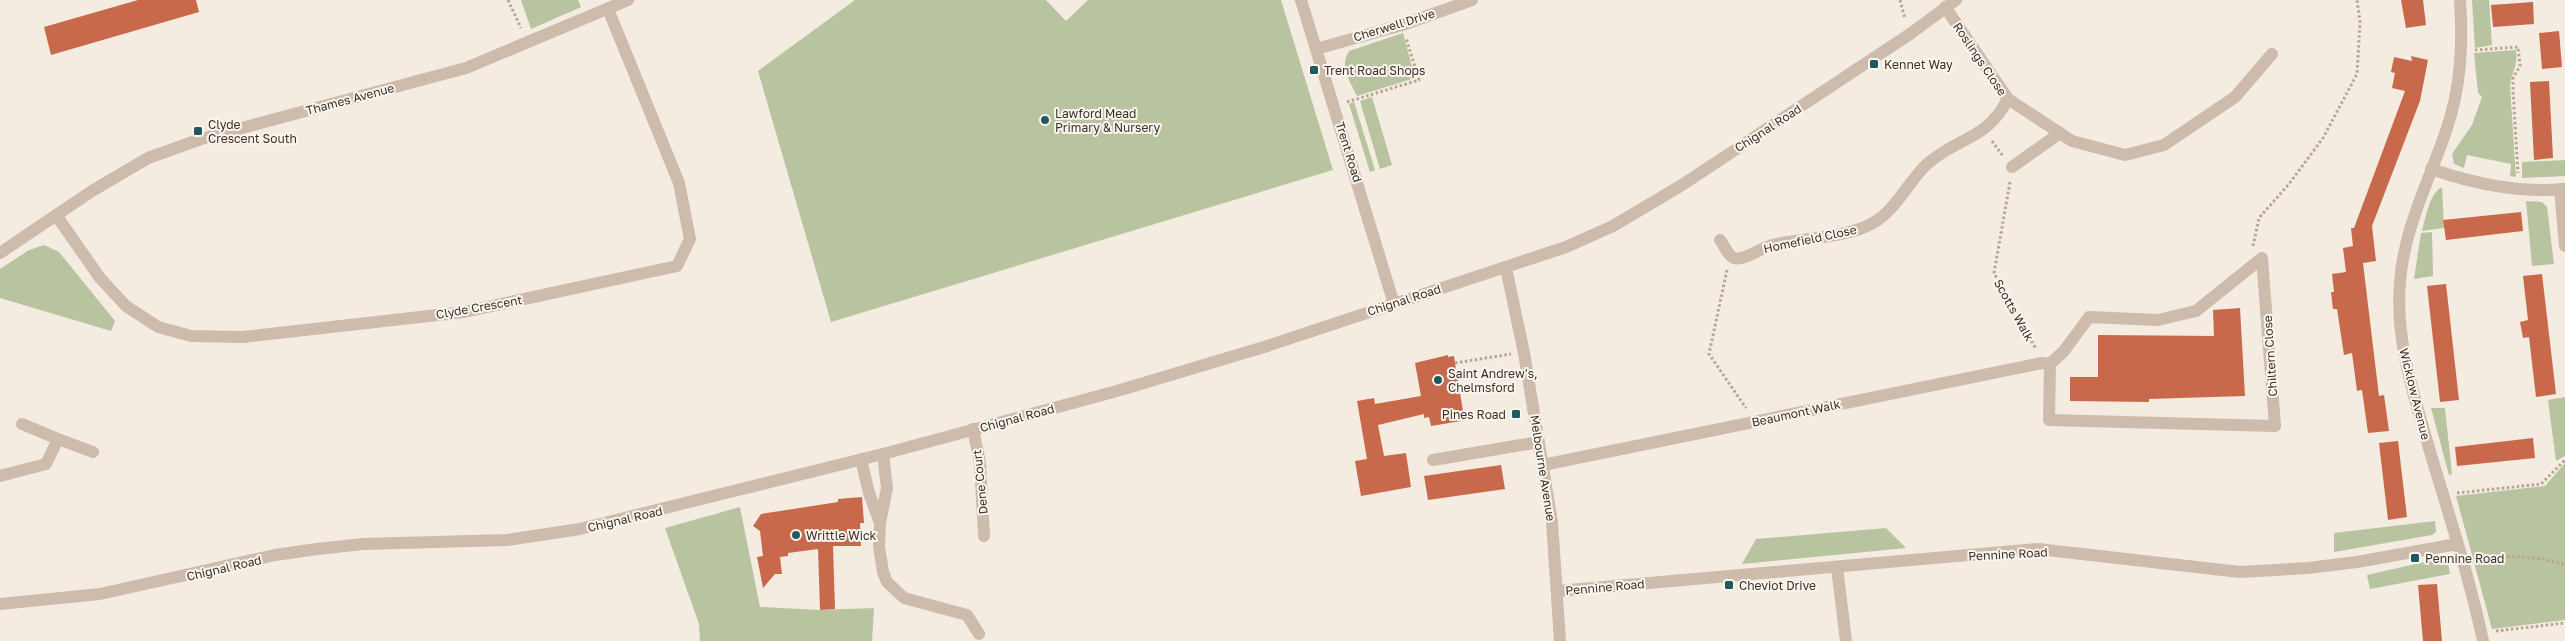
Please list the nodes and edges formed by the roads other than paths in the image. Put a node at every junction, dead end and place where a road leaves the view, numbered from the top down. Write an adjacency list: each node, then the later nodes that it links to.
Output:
1 (628, 0): 6 (street, Thames Avenue)
2 (1302, 0): 7 (street, Trent Road)
3 (1472, 0): 7 (street, Cherwell Drive)
4 (2460, 0): 12 (street, Wicklow Avenue)
5 (1950, 3): 9 (street, Roslings Close); 18 (street, Chignal Road)
6 (608, 9): 14 (street, Thames Avenue); 14 (street, Clyde Crescent)
7 (1316, 49): 19 (street, Trent Road)
8 (2272, 54): 10 (street, Roslings Close)
9 (2008, 99): 10 (street, Roslings Close); 15 (street, Homefield Close)
10 (2060, 133): 11 (street)
11 (2012, 167)
12 (2431, 168): 13 (street); 33 (street, Wicklow Avenue)
13 (2562, 189): 16 (street)
14 (56, 216): 17 (street, Thames Avenue)
15 (1720, 240)
16 (2565, 246)
17 (0, 253)
18 (1506, 268): 19 (street, Chignal Road); 24 (street, Melbourne Avenue)
19 (1394, 304): 22 (street, Chignal Road)
20 (2046, 364): 20 (street, Chiltern Close); 29 (street, Beaumont Walk)
21 (22, 424): 23 (street)
22 (973, 429): 26 (street, Chignal Road); 32 (street, Dene Court)
23 (58, 439): 25 (street); 30 (street)
24 (1539, 442): 28 (street); 29 (street, Melbourne Avenue)
25 (93, 452)
26 (883, 454): 27 (street, Chignal Road); 31 (street)
27 (861, 459): 31 (street); 36 (street, Chignal Road)
28 (1433, 460)
29 (1543, 465): 35 (street, Melbourne Avenue)
30 (0, 476)
31 (880, 523): 37 (street)
32 (984, 536)
33 (2456, 544): 34 (street, Pennine Road); 38 (street, Wicklow Avenue)
34 (1837, 568): 35 (street, Pennine Road); 40 (street)
35 (1558, 591): 39 (street, Melbourne Avenue)
36 (0, 604)
37 (979, 634)
38 (2482, 637)
39 (1560, 641)
40 (1846, 641)

